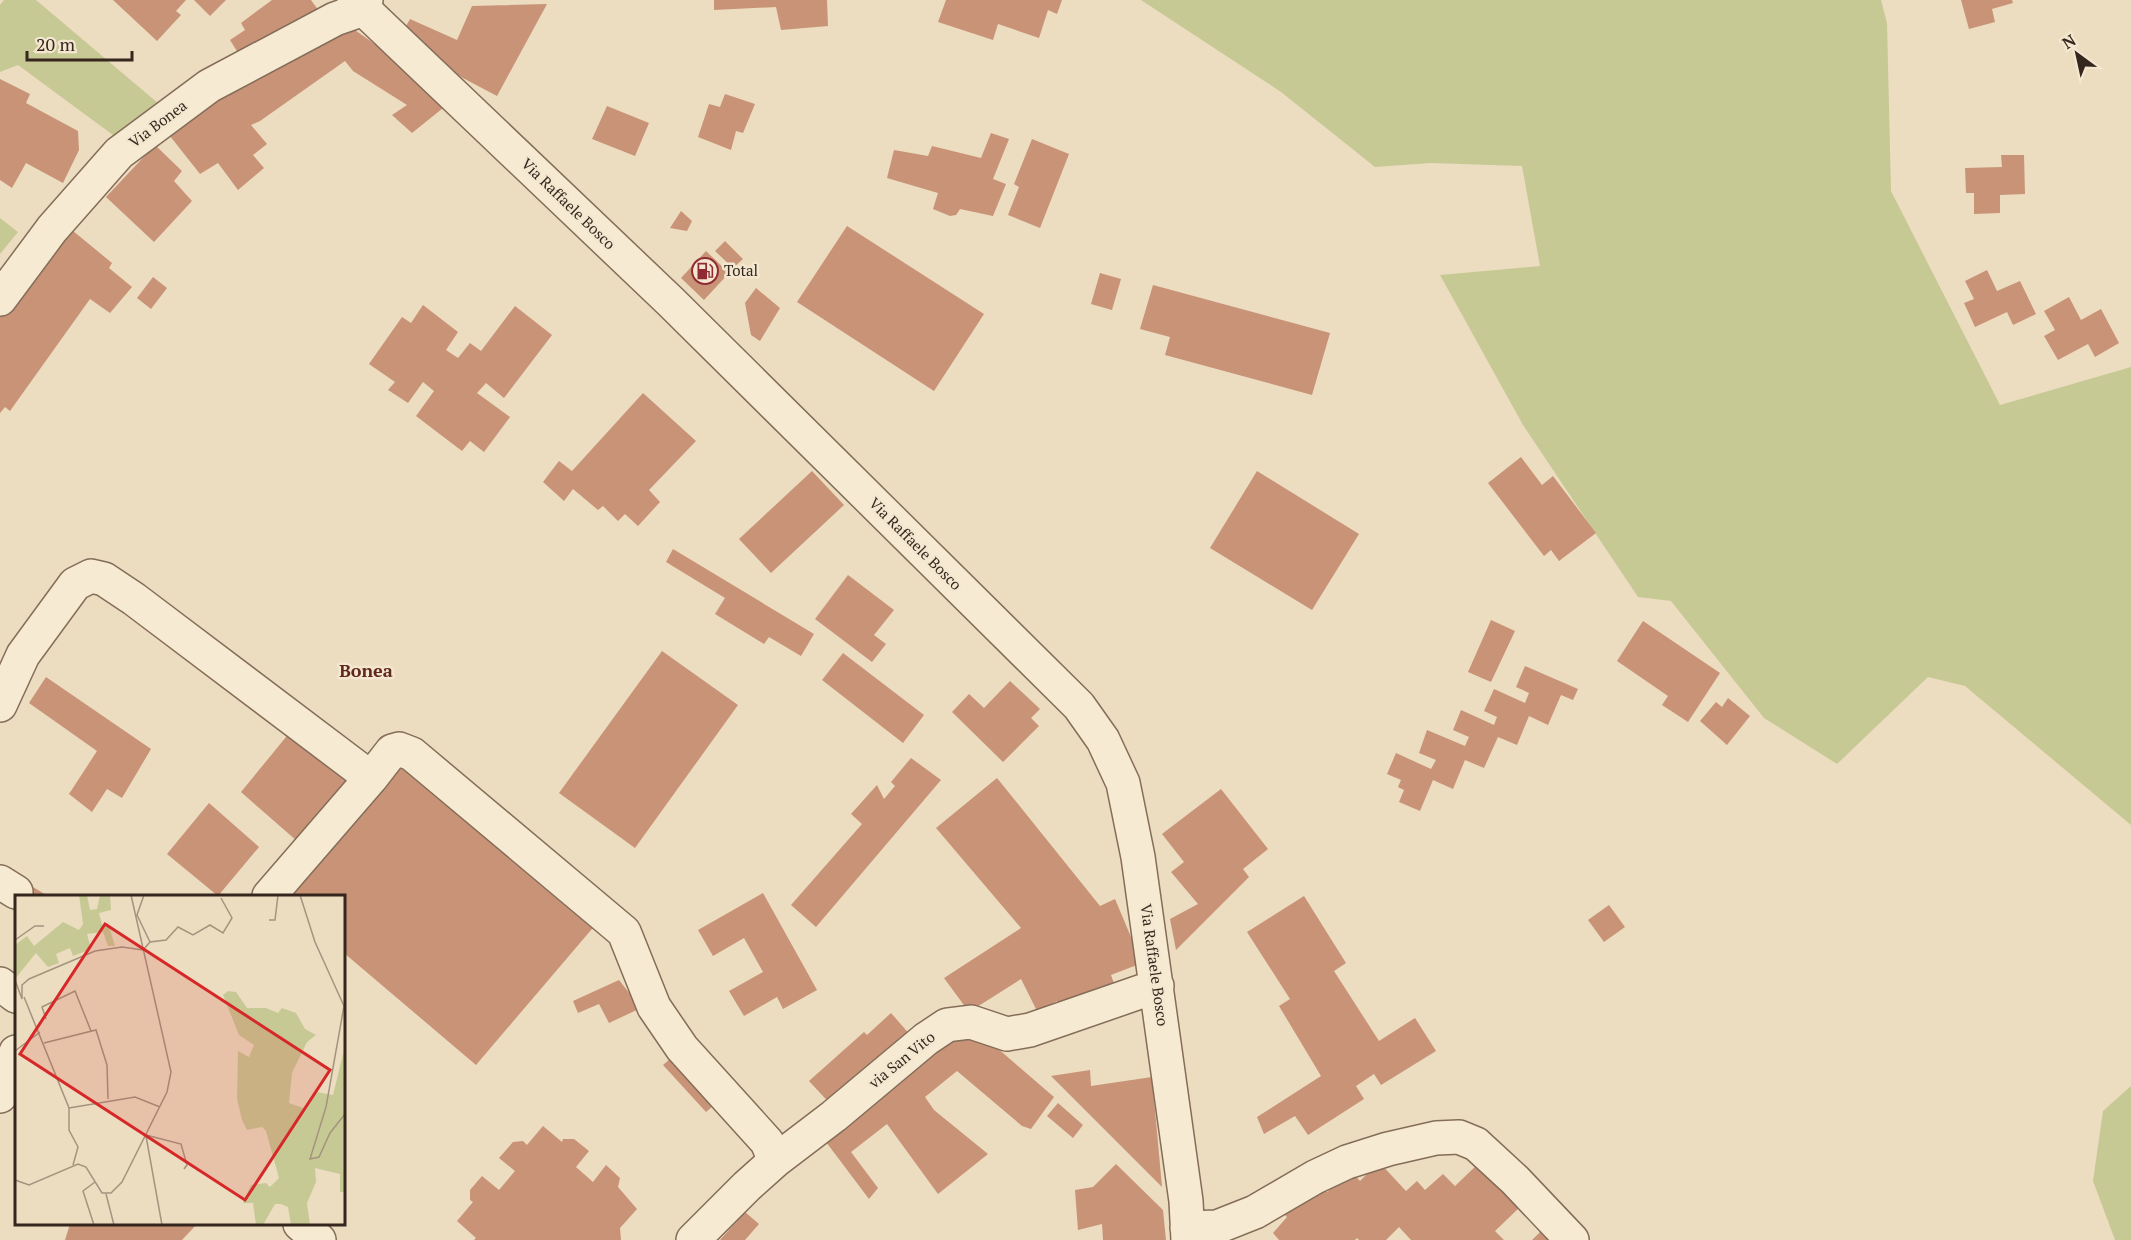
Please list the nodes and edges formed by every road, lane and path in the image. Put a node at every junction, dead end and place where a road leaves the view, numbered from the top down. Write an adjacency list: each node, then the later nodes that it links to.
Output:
1 (361, 3): 2 (street, Via Bonea); 7 (street, Via Raffaele Bosco)
2 (0, 299)
3 (0, 705): 4 (street)
4 (371, 778): 5 (street); 11 (street)
5 (271, 895)
6 (0, 984): 8 (street)
7 (1157, 986): 11 (street, via San Vito); 13 (street, Via Raffaele Bosco)
8 (15, 995)
9 (15, 1055): 10 (street)
10 (0, 1096)
11 (775, 1161): 15 (street, via San Vito)
12 (301, 1225): 14 (street)
13 (1188, 1237): 16 (street)
14 (319, 1240)
15 (693, 1240)
16 (1572, 1240)

